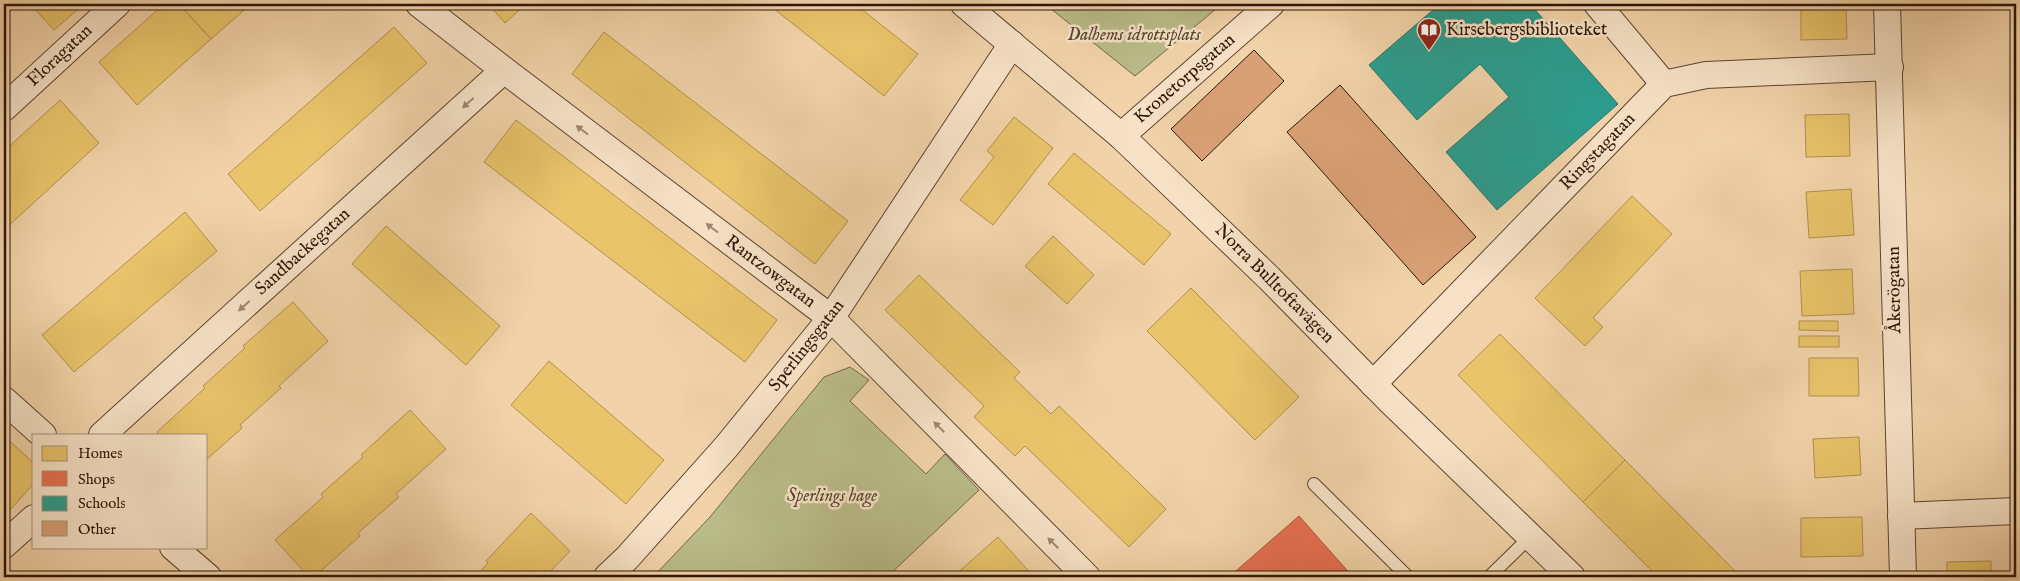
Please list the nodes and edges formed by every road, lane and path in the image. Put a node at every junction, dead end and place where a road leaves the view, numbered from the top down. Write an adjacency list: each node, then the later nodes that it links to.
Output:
1 (117, 4): 11 (street, Floragatan)
2 (419, 4): 9 (street, Rantzowgatan)
3 (964, 4): 7 (street, Norra Bulltoftavägen)
4 (1271, 4): 12 (street, Kronetorpsgatan)
5 (1597, 4): 10 (street)
6 (1887, 4): 8 (street, Åkerögatan)
7 (1012, 44): 12 (street, Norra Bulltoftavägen); 13 (street, Sperlingsgatan)
8 (1890, 67): 10 (street); 20 (street, Åkerögatan)
9 (504, 70): 13 (street, Rantzowgatan, one-way to 9); 17 (street, Sandbackegatan, one-way to 17)
10 (1664, 84): 14 (street, Ringstagatan)
11 (4, 108)
12 (1121, 136): 14 (street, Norra Bulltoftavägen)
13 (831, 318): 26 (street, Sperlingsgatan); 27 (street, Rantzowgatan, one-way to 13)
14 (1381, 397): 22 (street, Norra Bulltoftavägen)
15 (4, 400): 16 (street)
16 (42, 434)
17 (103, 434)
18 (1314, 484): 28 (lane)
19 (2016, 511): 20 (street)
20 (1901, 516): 31 (street, Åkerögatan)
21 (32, 520): 23 (street)
22 (1530, 537): 29 (lane); 30 (street, Norra Bulltoftavägen)
23 (4, 545)
24 (174, 548): 25 (street)
25 (208, 577)
26 (607, 577)
27 (1087, 577)
28 (1408, 577)
29 (1489, 577)
30 (1572, 577)
31 (1903, 577)

